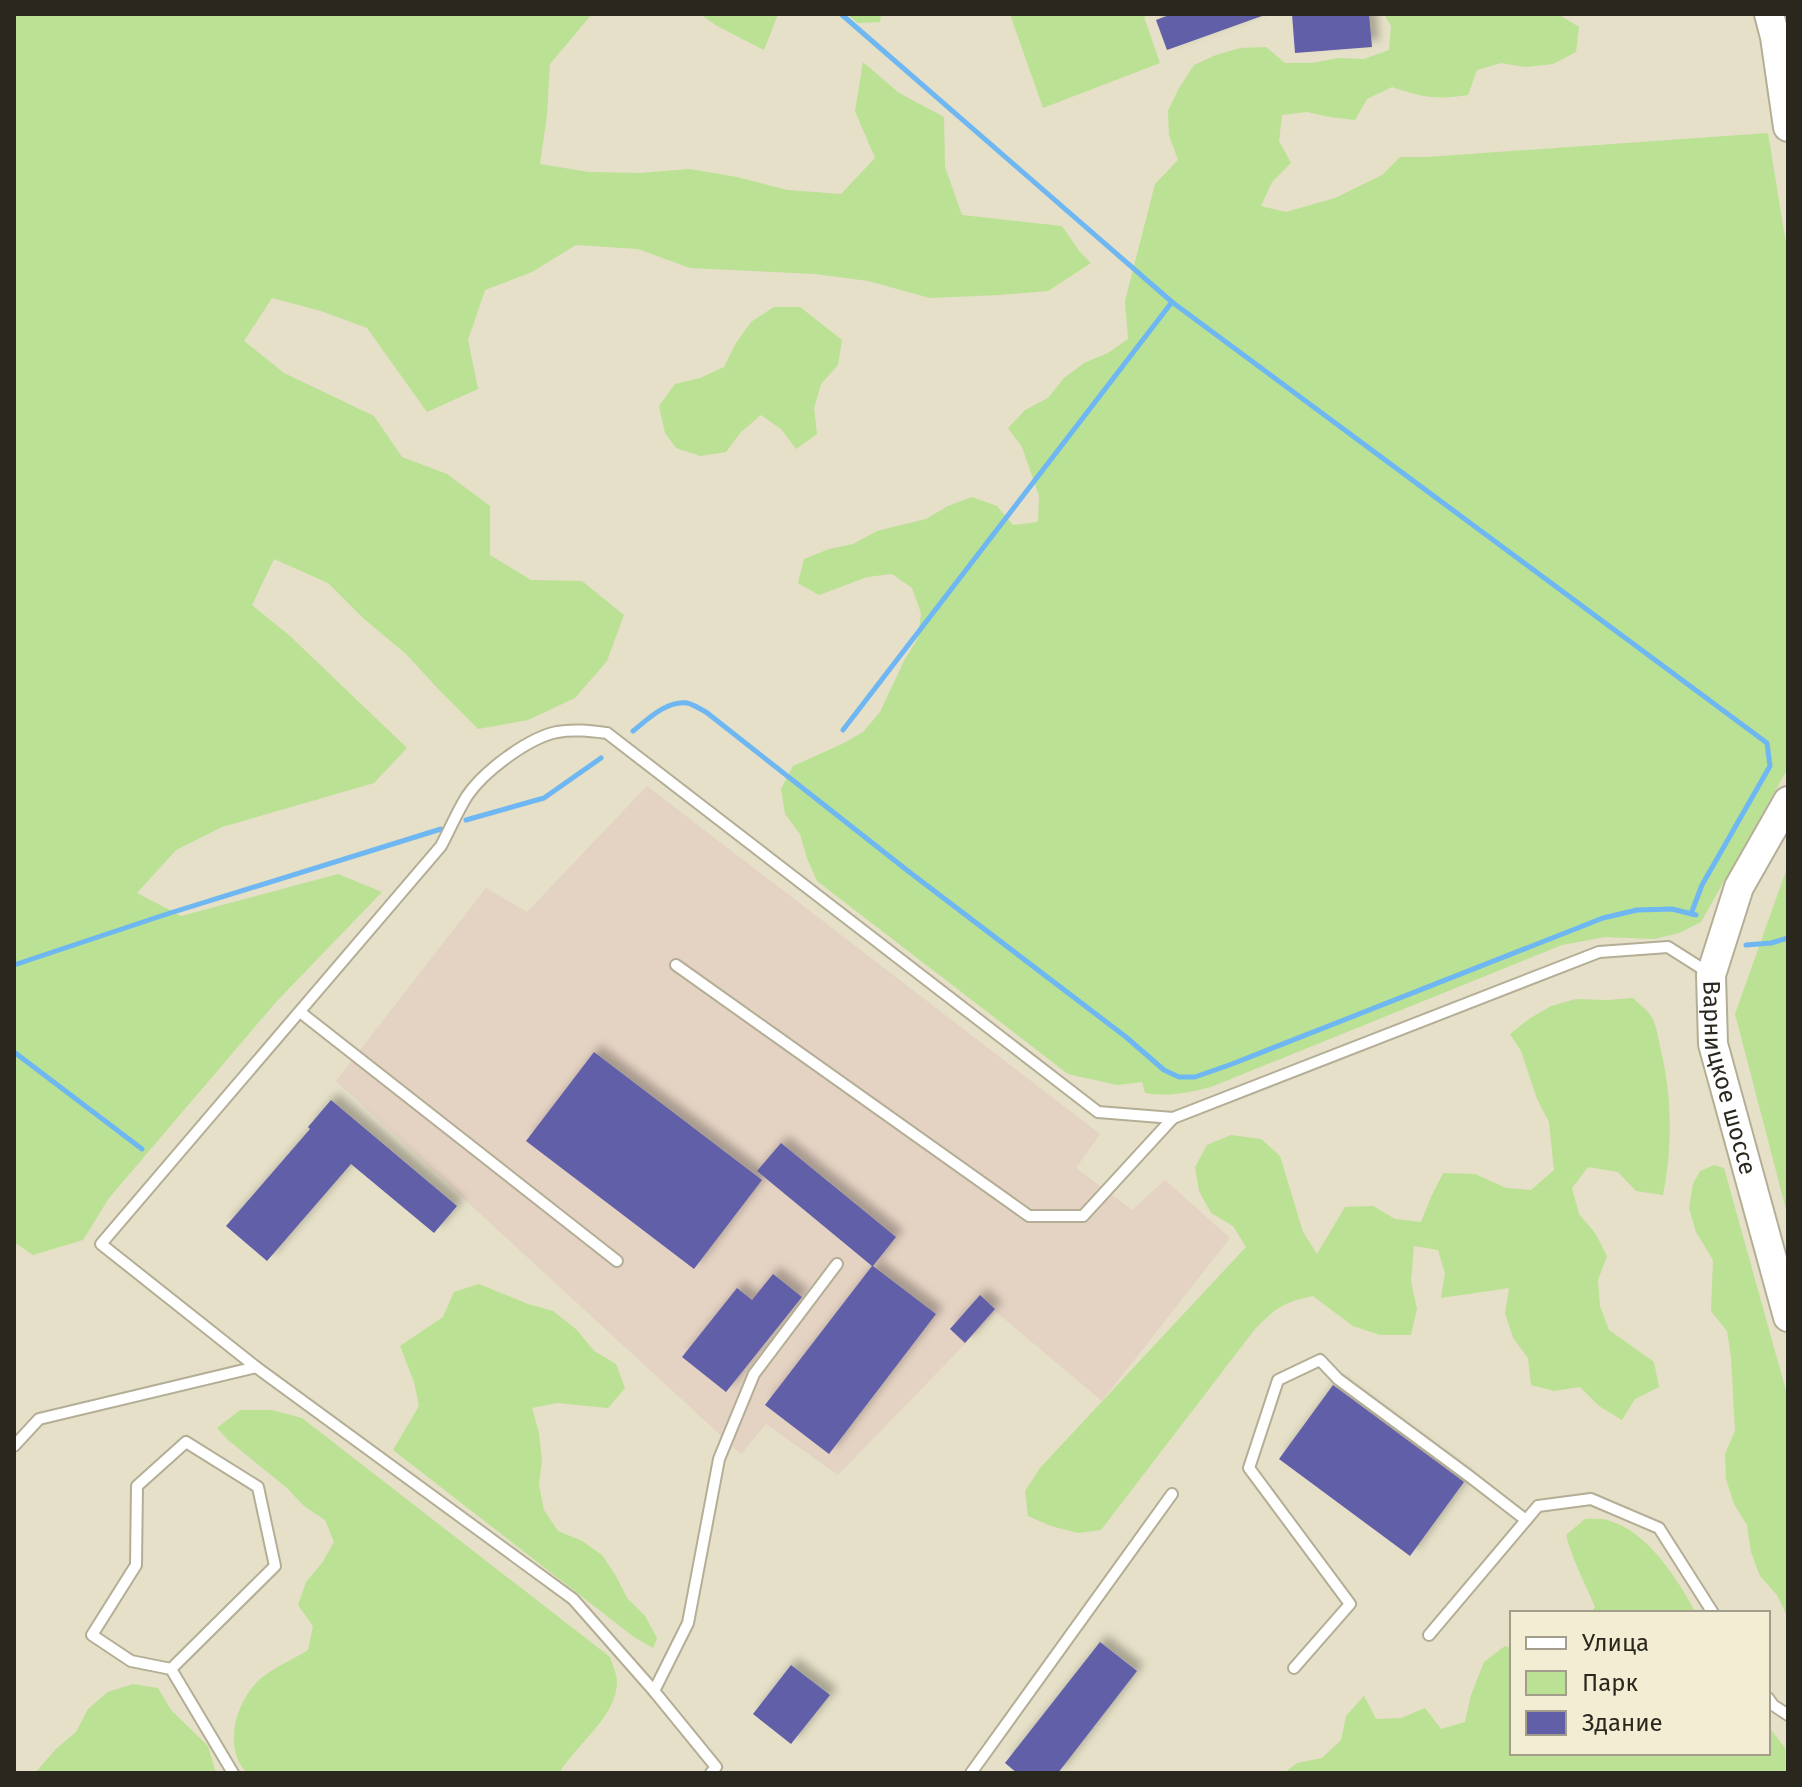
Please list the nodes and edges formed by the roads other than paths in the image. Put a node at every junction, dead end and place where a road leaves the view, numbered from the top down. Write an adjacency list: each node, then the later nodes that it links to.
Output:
1 (1769, 14): 2 (street)
2 (1788, 127)
3 (1788, 801): 5 (street, Варницкое шоссе)
4 (676, 965): 7 (lane)
5 (1711, 975): 7 (lane); 10 (street, Варницкое шоссе)
6 (300, 1012): 7 (lane); 8 (lane); 11 (lane)
7 (1173, 1118)
8 (617, 1261)
9 (837, 1264): 19 (lane)
10 (1788, 1317)
11 (256, 1367): 12 (lane); 19 (lane)
12 (14, 1446)
13 (1172, 1494): 24 (lane)
14 (1526, 1520): 15 (lane); 16 (lane); 17 (lane)
15 (1712, 1611)
16 (1429, 1635)
17 (1294, 1668)
18 (171, 1669): 18 (lane); 22 (lane)
19 (654, 1691): 23 (lane)
20 (1770, 1701): 21 (lane)
21 (1788, 1715)
22 (233, 1773)
23 (711, 1773)
24 (971, 1773)

